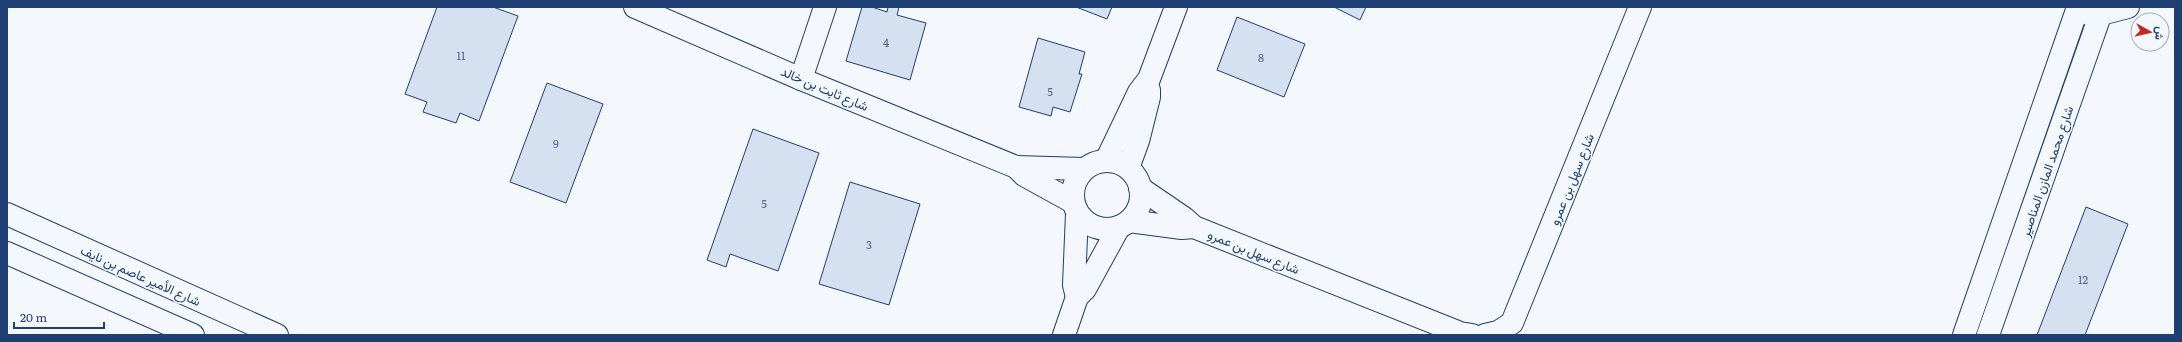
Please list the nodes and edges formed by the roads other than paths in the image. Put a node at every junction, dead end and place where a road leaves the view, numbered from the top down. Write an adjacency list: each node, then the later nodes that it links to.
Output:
1 (636, 7): 9 (street, شارع ثابت بن خالد)
2 (825, 7): 9 (street)
3 (1176, 7): 8 (street)
4 (1640, 7): 25 (street, شارع سهل بن عمرو)
5 (2128, 7): 7 (street)
6 (2077, 10): 7 (street); 26 (street, شارع محمد المازن المناصير)
7 (2102, 11): 27 (street, شارع محمد المازن المناصير)
8 (1149, 78): 10 (street); 12 (street)
9 (801, 79): 11 (street, شارع ثابت بن خالد)
10 (1106, 161): 12 (street); 13 (street)
11 (1016, 167): 13 (street, شارع ثابت بن خالد); 15 (street, شارع ثابت بن خالد)
12 (1128, 168): 14 (street)
13 (1084, 169): 15 (street)
14 (1140, 188): 17 (street); 18 (street, شارع سهل بن عمرو)
15 (1075, 207): 17 (street); 20 (street)
16 (7, 214): 22 (street, شارع الأمير عاصم بن نايف)
17 (1124, 224): 18 (street, شارع سهل بن عمرو); 20 (street)
18 (1194, 227): 24 (street, شارع سهل بن عمرو)
19 (7, 253): 21 (street)
20 (1077, 297): 23 (street)
21 (193, 335)
22 (277, 335)
23 (1064, 335)
24 (1472, 335)
25 (1485, 335)
26 (1964, 335)
27 (1988, 335)

